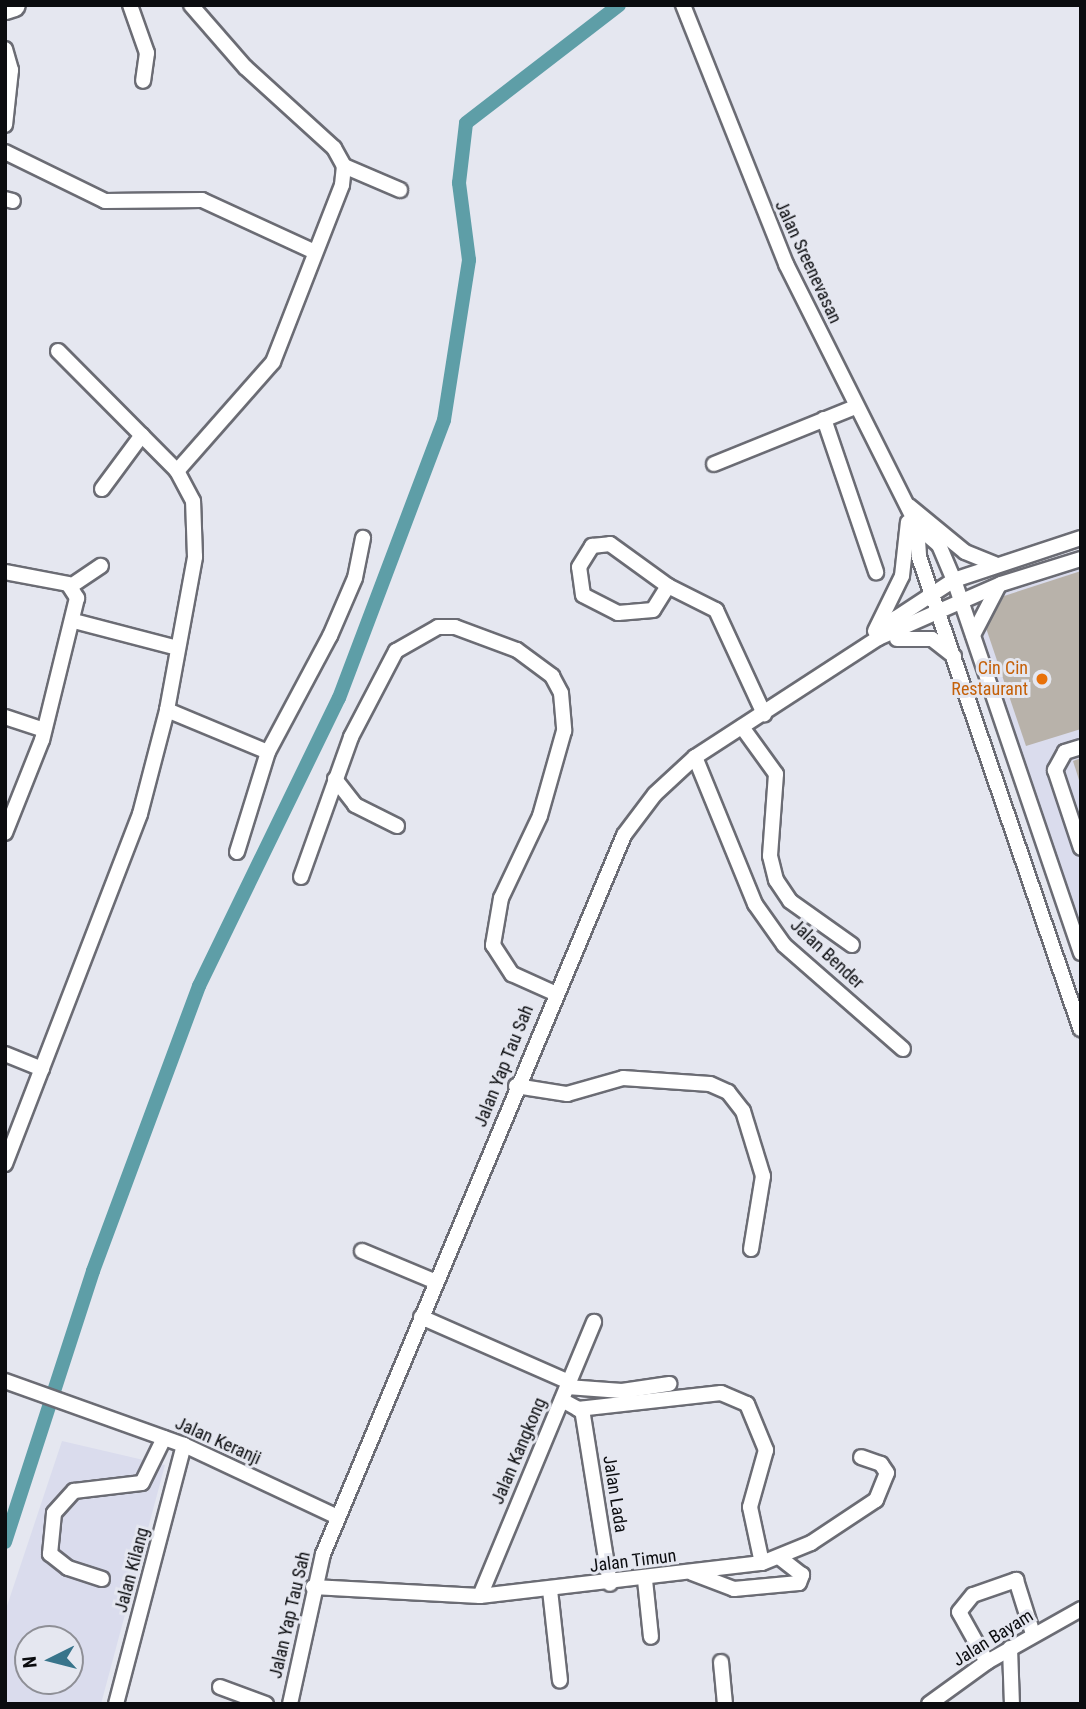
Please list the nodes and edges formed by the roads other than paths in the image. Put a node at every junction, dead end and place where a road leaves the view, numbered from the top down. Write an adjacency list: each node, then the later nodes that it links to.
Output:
1 (14, 5): 5 (highway)
2 (130, 5): 7 (street)
3 (191, 5): 10 (street)
4 (683, 5): 14 (street, Jalan Sreenevasan)
5 (5, 8)
6 (5, 49): 8 (street)
7 (143, 82)
8 (5, 125)
9 (5, 152): 12 (street)
10 (344, 166): 11 (street); 12 (street)
11 (400, 190)
12 (315, 252): 18 (street)
13 (58, 351): 16 (street)
14 (855, 407): 15 (street); 20 (street, Jalan Sreenevasan)
15 (824, 419): 17 (street); 28 (street)
16 (142, 435): 18 (street); 19 (street)
17 (714, 464)
18 (177, 471): 39 (street)
19 (102, 489)
20 (905, 503): 21 (street, Jalan Sreenevasan); 25 (street); 38 (street)
21 (917, 526): 29 (street); 33 (street)
22 (363, 538): 47 (street)
23 (1081, 538): 25 (street)
24 (1081, 559): 30 (street, Jalan Yap Tau Sah)
25 (995, 564): 29 (street)
26 (101, 566): 31 (street)
27 (5, 572): 31 (street)
28 (876, 572)
29 (954, 580): 33 (street); 34 (street)
30 (1001, 584): 34 (street, Jalan Yap Tau Sah); 37 (street)
31 (71, 586): 36 (street)
32 (668, 586): 32 (street); 42 (street)
33 (932, 593): 35 (street); 38 (street)
34 (961, 602): 35 (street, Jalan Yap Tau Sah); 37 (street)
35 (940, 614): 38 (street, Jalan Yap Tau Sah); 40 (street)
36 (74, 621): 39 (street); 45 (street)
37 (973, 635): 56 (street)
38 (873, 641): 40 (street); 42 (street, Jalan Yap Tau Sah)
39 (178, 648): 41 (street)
40 (957, 659): 58 (street)
41 (167, 710): 47 (street); 61 (street)
42 (764, 714): 44 (street, Jalan Yap Tau Sah)
43 (5, 717): 45 (street)
44 (741, 727): 48 (street, Jalan Yap Tau Sah); 55 (street)
45 (44, 730): 51 (street)
46 (1081, 747): 52 (street)
47 (268, 752): 53 (street)
48 (695, 757): 57 (street, Jalan Yap Tau Sah); 59 (street, Jalan Bender)
49 (335, 779): 50 (street); 54 (street); 57 (street)
50 (397, 826)
51 (5, 833)
52 (1081, 848)
53 (237, 852)
54 (301, 877)
55 (852, 945)
56 (1081, 953)
57 (554, 993): 62 (street, Jalan Yap Tau Sah)
58 (1081, 1029)
59 (903, 1049)
60 (5, 1054): 61 (street)
61 (41, 1069): 63 (street)
62 (516, 1086): 64 (street); 66 (street, Jalan Yap Tau Sah)
63 (5, 1164)
64 (751, 1249)
65 (362, 1251): 66 (street)
66 (436, 1282): 67 (street, Jalan Yap Tau Sah)
67 (421, 1317): 71 (street); 76 (street, Jalan Yap Tau Sah)
68 (594, 1322): 71 (street, Jalan Kangkong)
69 (5, 1381): 73 (street, Jalan Keranji)
70 (669, 1384): 71 (street)
71 (566, 1390): 72 (street); 85 (street, Jalan Kangkong)
72 (583, 1409): 78 (street); 82 (street, Jalan Lada)
73 (164, 1438): 74 (street, Jalan Keranji); 80 (street)
74 (184, 1445): 76 (street, Jalan Keranji); 94 (street, Jalan Kilang)
75 (861, 1457): 77 (street, Jalan Timun)
76 (338, 1517): 83 (street, Jalan Yap Tau Sah)
77 (780, 1558): 78 (street, Jalan Timun); 79 (street)
78 (762, 1563): 79 (street, Jalan Timun)
79 (692, 1573): 81 (street, Jalan Timun)
80 (102, 1579)
81 (645, 1580): 82 (street, Jalan Timun); 88 (street)
82 (610, 1584): 84 (street, Jalan Timun)
83 (313, 1587): 85 (street, Jalan Timun); 96 (street, Jalan Yap Tau Sah)
84 (550, 1590): 85 (street, Jalan Timun); 92 (street)
85 (480, 1597)
86 (1081, 1609): 87 (street, Jalan Bayam)
87 (1032, 1634): 89 (street, Jalan Bayam); 91 (street)
88 (652, 1637)
89 (1010, 1648): 91 (street, Jalan Bayam); 99 (street)
90 (721, 1661): 97 (street)
91 (987, 1662): 98 (street, Jalan Bayam)
92 (560, 1680)
93 (220, 1687): 95 (street)
94 (117, 1704)
95 (266, 1704)
96 (290, 1704)
97 (725, 1704)
98 (929, 1704)
99 (1012, 1704)

